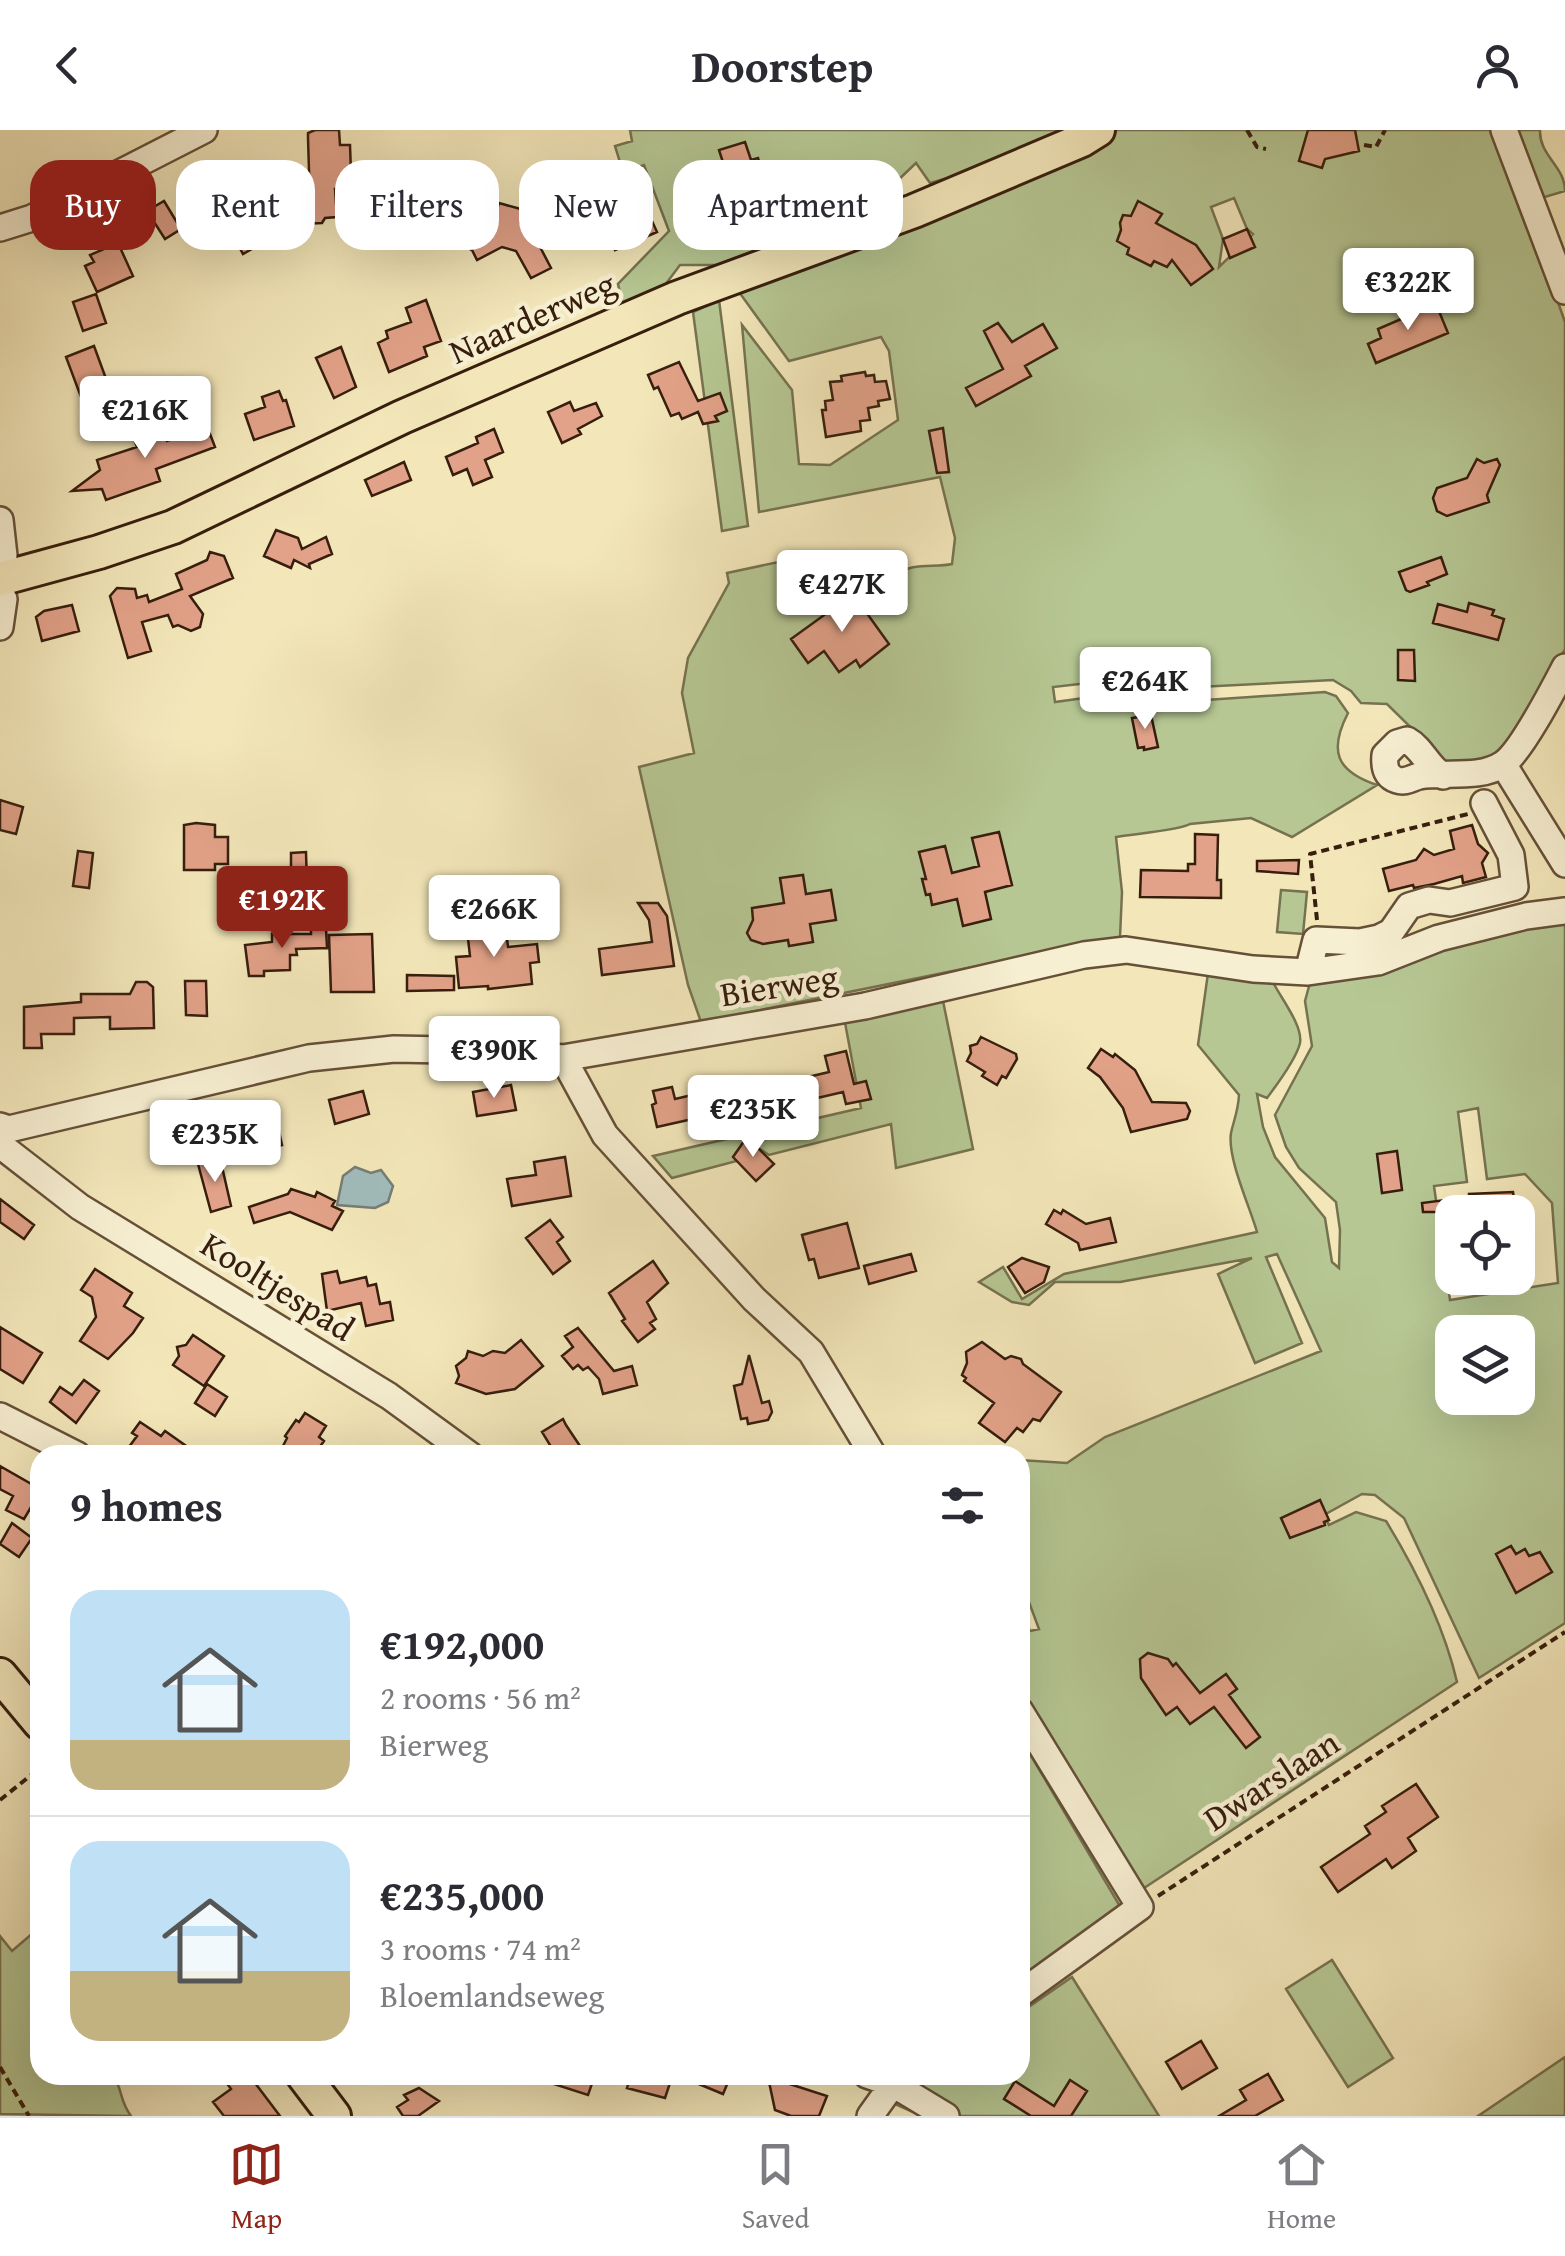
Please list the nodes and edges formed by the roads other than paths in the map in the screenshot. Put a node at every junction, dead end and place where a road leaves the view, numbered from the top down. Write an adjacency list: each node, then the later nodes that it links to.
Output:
1 (204, 130): 4 (street)
2 (1098, 130): 7 (main road, Naarderweg)
3 (1504, 130): 5 (street)
4 (0, 228)
5 (1565, 291)
6 (0, 520): 7 (street)
7 (2, 578): 8 (street)
8 (0, 627)
9 (1565, 667): 10 (street)
10 (1503, 764): 11 (street); 13 (street)
11 (1443, 776)
12 (1486, 806): 15 (street)
13 (1565, 864)
14 (1565, 911): 15 (street, Bierweg)
15 (1308, 972): 16 (street, Bierweg)
16 (563, 1058): 17 (street, Bierweg); 21 (street)
17 (2, 1134): 20 (street, Kooltjespad)
18 (0, 1416): 19 (street)
19 (57, 1445)
20 (456, 1445)
21 (867, 1445)
22 (0, 1675): 23 (main road)
23 (30, 1711)
24 (1030, 1727): 25 (street)
25 (1030, 1987)
26 (311, 2085): 29 (main road)
27 (893, 2085): 30 (street)
28 (906, 2085): 31 (street)
29 (334, 2116)
30 (870, 2116)
31 (946, 2116)

